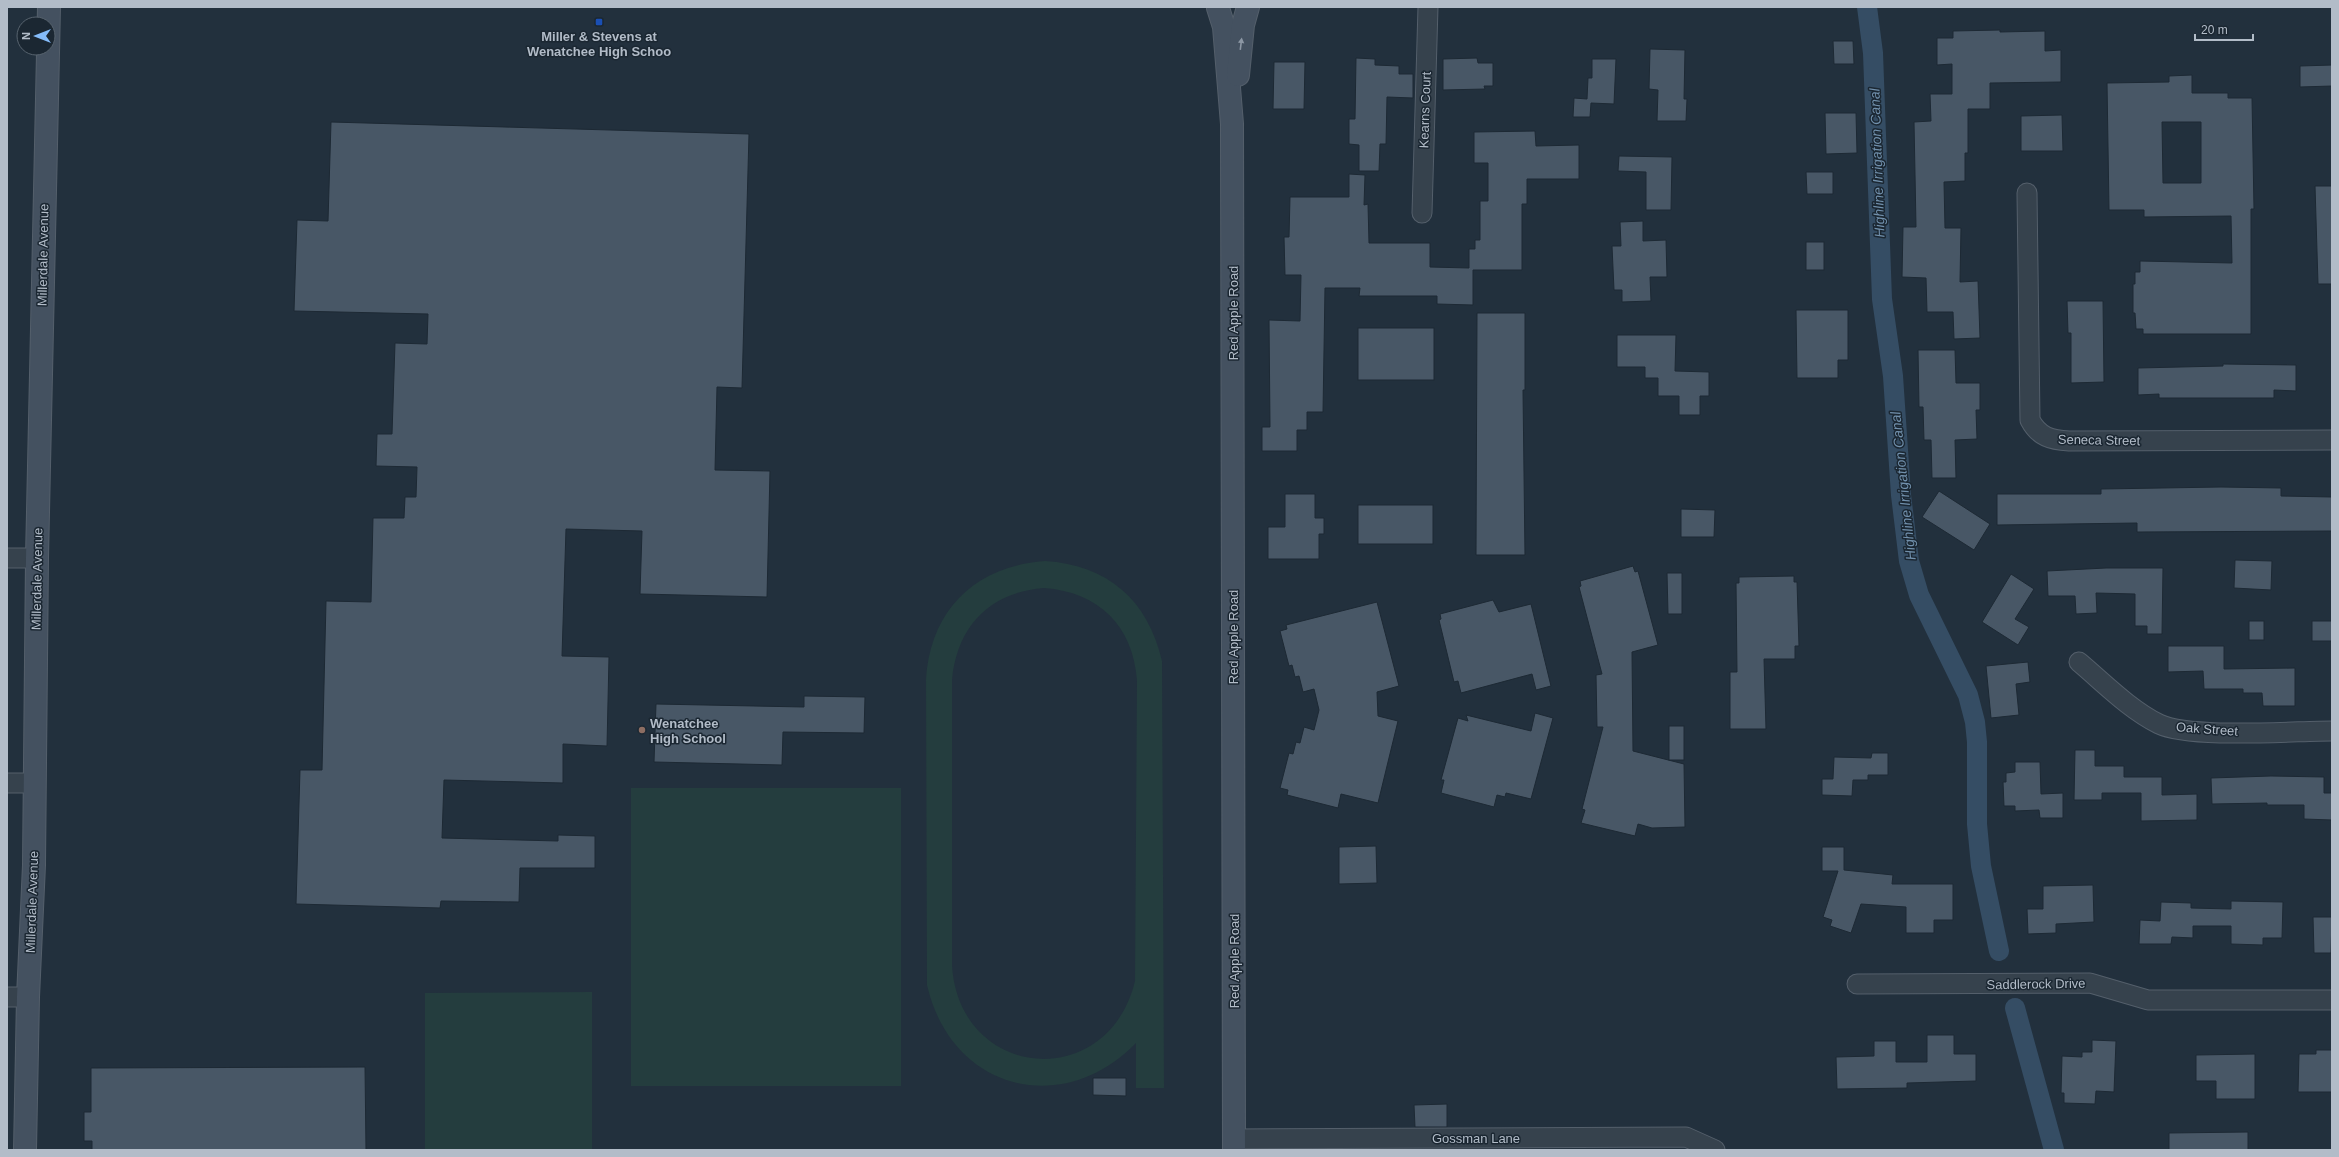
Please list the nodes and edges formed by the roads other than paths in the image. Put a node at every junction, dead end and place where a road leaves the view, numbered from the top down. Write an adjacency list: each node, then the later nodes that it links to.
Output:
1 (49, 7): 10 (street, Millerdale Avenue)
2 (1218, 7): 3 (street); 5 (street, Red Apple Road)
3 (1247, 7): 5 (street, Red Apple Road, one-way to 3)
4 (1428, 7): 7 (street, Kearns Court)
5 (1232, 124): 19 (street, Red Apple Road)
6 (2027, 193): 8 (street, Seneca Street)
7 (1422, 213)
8 (2332, 440)
9 (7, 558): 10 (street)
10 (37, 558): 14 (street, Millerdale Avenue)
11 (2079, 662): 12 (street, Oak Street)
12 (2332, 731)
13 (7, 783): 14 (street)
14 (34, 783): 16 (street, Millerdale Avenue)
15 (1857, 984): 17 (street, Saddlerock Drive)
16 (17, 997): 20 (street, Millerdale Avenue)
17 (2332, 1000)
18 (1510, 1144): 19 (street, Gossman Lane); 21 (street, Gossman Lane)
19 (1234, 1145)
20 (25, 1150)
21 (1715, 1150)

